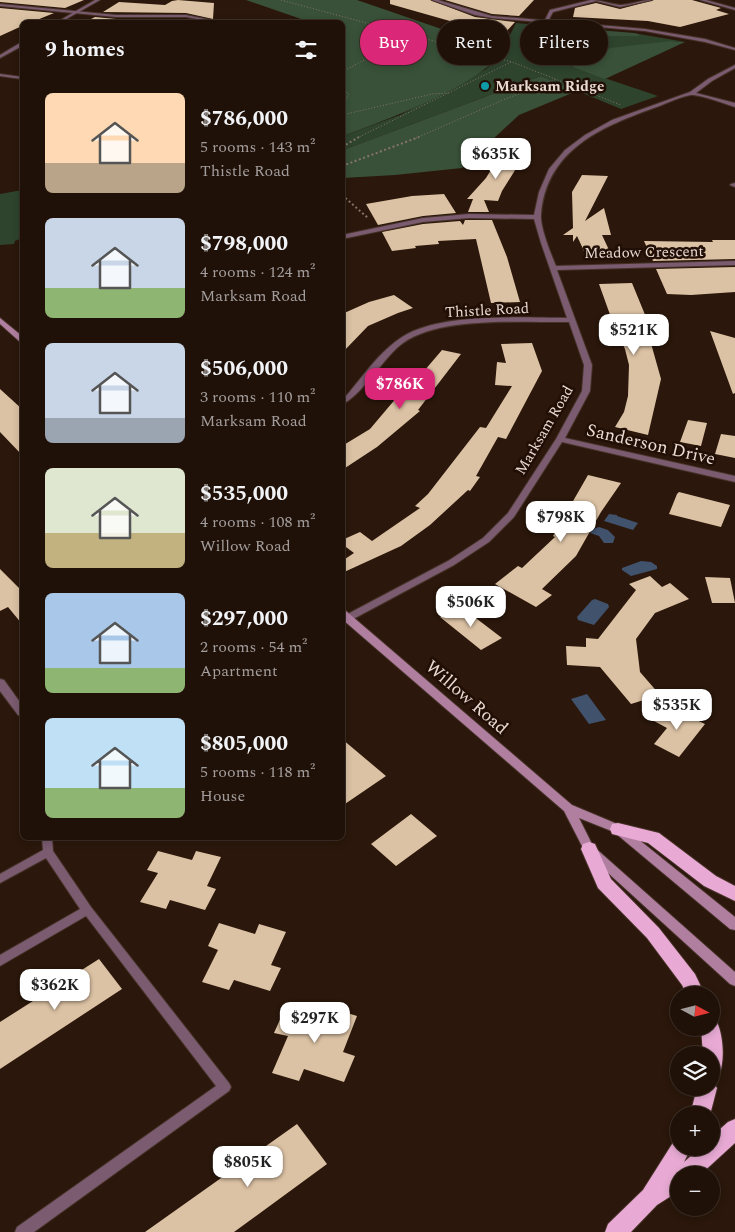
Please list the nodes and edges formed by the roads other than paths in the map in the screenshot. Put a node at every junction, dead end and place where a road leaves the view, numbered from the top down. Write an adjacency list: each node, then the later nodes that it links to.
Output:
1 (98, 0): 10 (street)
2 (434, 0): 13 (street)
3 (596, 0): 4 (lane); 14 (lane)
4 (650, 0)
5 (702, 0): 7 (lane)
6 (720, 0): 7 (lane)
7 (711, 2): 9 (lane)
8 (0, 5): 10 (street)
9 (735, 9)
10 (76, 12): 11 (street); 12 (street)
11 (62, 20)
12 (206, 20)
13 (529, 20)
14 (547, 20)
15 (608, 26): 17 (street)
16 (20, 45): 18 (street)
17 (735, 49)
18 (0, 57)
19 (735, 66): 22 (street, Marksam Road)
20 (0, 75): 21 (street)
21 (20, 78)
22 (692, 93): 23 (street); 24 (street, Marksam Road)
23 (735, 105)
24 (537, 217): 25 (street); 27 (street, Marksam Road)
25 (345, 236)
26 (735, 263): 27 (street, Meadow Crescent)
27 (554, 268): 29 (street, Marksam Road)
28 (0, 320): 30 (main road)
29 (573, 320): 31 (street, Thistle Road); 32 (street, Marksam Road)
30 (20, 337)
31 (345, 400)
32 (560, 439): 33 (street, Sanderson Drive); 34 (street, Marksam Road)
33 (735, 480)
34 (345, 618): 37 (main road, Willow Road)
35 (0, 683): 36 (street)
36 (20, 709)
37 (568, 808): 38 (main road, Willow Road); 40 (main road, Willow Road)
38 (618, 828): 43 (highway); 45 (main road, Willow Road)
39 (47, 840): 41 (lane)
40 (589, 849): 47 (main road, Willow Road); 48 (highway)
41 (48, 852): 42 (lane); 44 (lane)
42 (0, 879)
43 (735, 894)
44 (87, 910): 46 (lane); 54 (lane)
45 (735, 925)
46 (0, 961)
47 (735, 980)
48 (692, 986)
49 (735, 1129): 51 (highway)
50 (676, 1156): 53 (highway)
51 (695, 1166)
52 (670, 1185): 53 (highway)
53 (650, 1198): 55 (highway)
54 (22, 1232)
55 (616, 1232)

